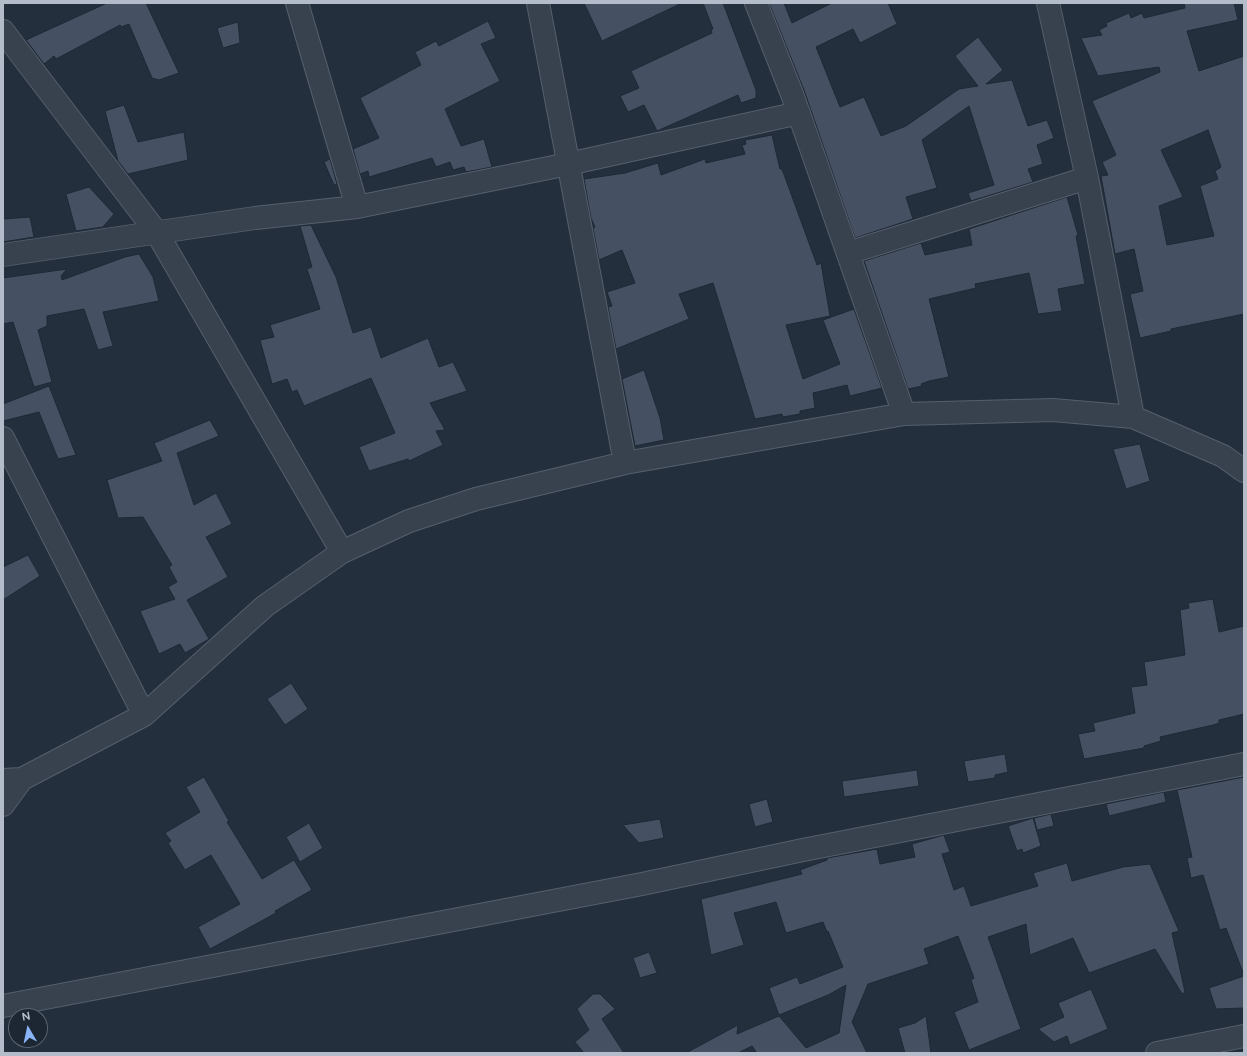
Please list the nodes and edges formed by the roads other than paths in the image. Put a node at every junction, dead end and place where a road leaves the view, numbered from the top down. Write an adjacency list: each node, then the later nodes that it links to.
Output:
1 (298, 3): 9 (street)
2 (538, 3): 7 (street)
3 (756, 3): 6 (street)
4 (1048, 3): 8 (street)
5 (3, 31): 10 (street)
6 (799, 113): 7 (street); 11 (street)
7 (568, 164): 9 (street); 16 (street)
8 (1087, 178): 11 (street); 14 (street)
9 (357, 207): 10 (street)
10 (157, 233): 12 (street); 18 (street)
11 (848, 253): 13 (street)
12 (3, 255)
13 (904, 414): 14 (street); 16 (street)
14 (1133, 417): 17 (street)
15 (3, 438): 19 (street)
16 (625, 464): 18 (street)
17 (1244, 471)
18 (342, 552): 19 (street)
19 (144, 715): 21 (street)
20 (1244, 764): 23 (street)
21 (13, 779): 22 (street)
22 (3, 806)
23 (3, 1006)
24 (1244, 1036): 25 (street)
25 (1157, 1053)

